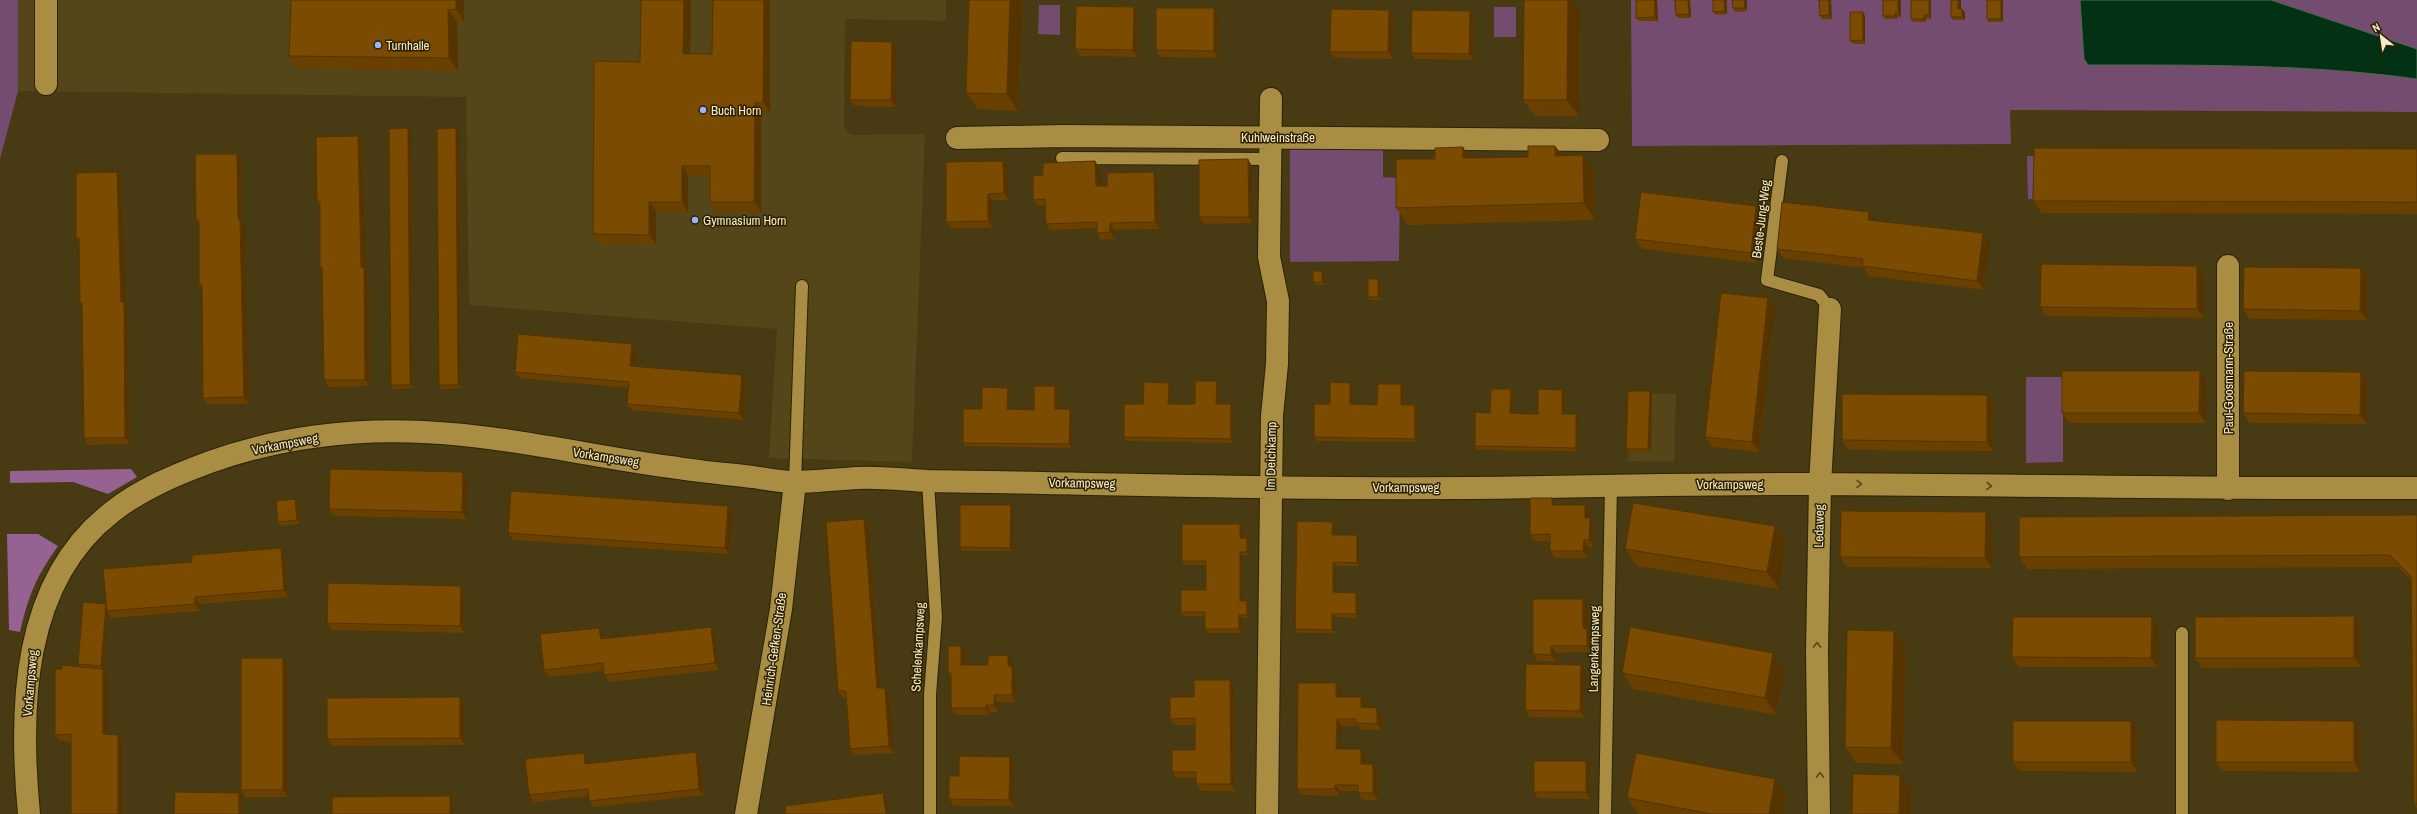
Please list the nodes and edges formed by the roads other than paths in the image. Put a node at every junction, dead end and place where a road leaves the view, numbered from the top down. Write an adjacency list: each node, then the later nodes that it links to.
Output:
1 (46, 0): 2 (street)
2 (46, 84)
3 (1271, 99): 4 (street, Im Deichkamp)
4 (1271, 137): 5 (street, Kuhlweinstraße); 6 (street, Kuhlweinstraße); 8 (street, Im Deichkamp)
5 (957, 138)
6 (1598, 140)
7 (1062, 158): 8 (lane)
8 (1270, 159): 18 (street, Im Deichkamp)
9 (1782, 161): 11 (lane, Beste-Jung-Weg)
10 (2228, 266): 20 (street, Paul-Goosmann-Straße)
11 (1767, 280): 13 (lane, Ledaweg)
12 (802, 286): 15 (lane)
13 (1830, 308): 17 (street, Ledaweg)
14 (928, 481): 15 (street, Vorkampsweg); 18 (street, Vorkampsweg); 24 (lane, Schelenkampsweg)
15 (795, 482): 22 (street, Vorkampsweg); 23 (street, Heinrich-Gefken-Straße)
16 (1612, 484): 17 (street, Vorkampsweg); 18 (street, Vorkampsweg); 26 (lane, Langenkampsweg)
17 (1820, 484): 20 (street, Vorkampsweg, one-way to 20); 27 (street, Ledaweg, one-way to 17)
18 (1271, 486): 25 (street, Im Deichkamp)
19 (2417, 488): 20 (street)
20 (2228, 489)
21 (2182, 633): 28 (lane)
22 (30, 814)
23 (746, 814)
24 (930, 814)
25 (1267, 814)
26 (1605, 814)
27 (1819, 814)
28 (2182, 814)

